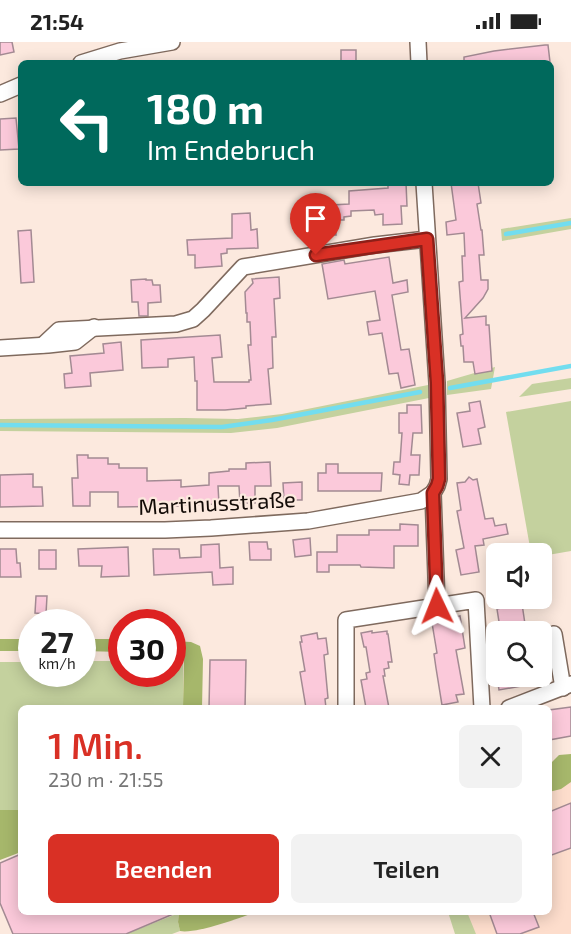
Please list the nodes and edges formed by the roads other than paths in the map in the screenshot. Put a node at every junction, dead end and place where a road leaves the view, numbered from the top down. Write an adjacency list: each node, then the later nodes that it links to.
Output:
1 (172, 42): 3 (street)
2 (418, 42): 4 (street)
3 (91, 60)
4 (419, 60)
5 (18, 86): 6 (street)
6 (0, 94)
7 (424, 186): 8 (street)
8 (427, 239): 9 (street); 10 (street)
9 (0, 348)
10 (433, 493): 11 (street, Martinusstraße); 12 (street)
11 (0, 530)
12 (437, 606): 15 (street); 16 (street)
13 (554, 634): 14 (street)
14 (567, 686): 17 (street)
15 (346, 705)
16 (482, 705)
17 (516, 705)

